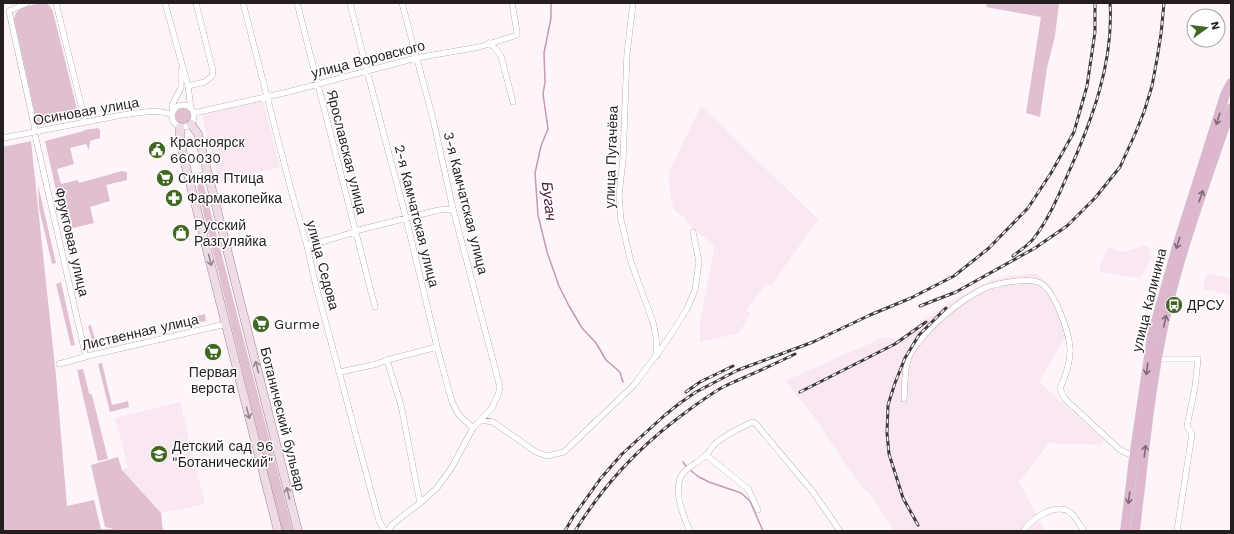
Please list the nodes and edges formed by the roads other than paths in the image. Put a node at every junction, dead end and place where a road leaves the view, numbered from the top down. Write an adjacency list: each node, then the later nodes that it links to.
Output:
1 (28, 3): 26 (street, Фруктовая улица)
2 (56, 3): 23 (street)
3 (165, 3): 13 (street)
4 (196, 3): 17 (street)
5 (243, 3): 18 (street, улица Седова)
6 (296, 3): 16 (street, Ярославская улица)
7 (350, 3): 14 (street, 2-я Камчатская улица)
8 (402, 3): 12 (street, 3-я Камчатская улица)
9 (512, 3): 11 (street, улица Воровского)
10 (633, 3): 38 (street, улица Пугачёва)
11 (489, 43): 12 (street, улица Воровского); 19 (street)
12 (416, 58): 14 (street, улица Воровского); 30 (street, 3-я Камчатская улица)
13 (182, 65): 17 (street); 22 (street)
14 (367, 71): 16 (street, улица Воровского); 31 (street, 2-я Камчатская улица)
15 (1231, 83): 48 (main road, улица Калинина, one-way to 48)
16 (317, 84): 18 (street, улица Воровского); 32 (street, Ярославская улица)
17 (188, 86): 21 (street)
18 (268, 96): 21 (street, улица Воровского); 34 (street, улица Седова)
19 (513, 102)
20 (1231, 108): 40 (main road, улица Калинина, one-way to 20)
21 (192, 111): 22 (street); 24 (street)
22 (173, 114): 23 (street, Осиновая улица); 25 (street)
23 (85, 121): 26 (street, Осиновая улица)
24 (191, 124): 25 (street); 28 (street, Ботанический бульвар)
25 (180, 126): 29 (street)
26 (35, 132): 27 (street, Осиновая улица); 39 (street, Фруктовая улица)
27 (3, 138)
28 (208, 174): 29 (street); 52 (street, Ботанический бульвар, one-way to 28)
29 (189, 178): 36 (street, one-way to 36)
30 (453, 208): 31 (street); 45 (street, 3-я Камчатская улица)
31 (406, 218): 32 (street); 37 (street, 2-я Камчатская улица)
32 (355, 232): 34 (street); 35 (street, Ярославская улица)
33 (693, 232): 38 (street)
34 (307, 246): 43 (street, улица Седова)
35 (375, 307)
36 (226, 324): 39 (street, Лиственная улица); 51 (street, one-way to 51)
37 (437, 347): 41 (street); 46 (street, 2-я Камчатская улица)
38 (657, 356): 45 (street)
39 (86, 357): 42 (street, Лиственная улица)
40 (1158, 359): 60 (main road, улица Калинина, one-way to 40); 61 (street)
41 (386, 360): 43 (street); 49 (street)
42 (59, 364)
43 (340, 372): 53 (street, улица Седова)
44 (904, 399): 48 (street)
45 (481, 420): 46 (street)
46 (474, 428): 49 (street)
47 (706, 455): 50 (street); 55 (street); 56 (street)
48 (1134, 456): 59 (main road, улица Калинина, one-way to 59)
49 (420, 504): 54 (street)
50 (758, 510)
51 (278, 531)
52 (298, 531)
53 (385, 531)
54 (388, 531)
55 (690, 531)
56 (840, 531)
57 (1023, 531): 58 (street)
58 (1084, 531)
59 (1125, 531)
60 (1134, 531)
61 (1177, 531)

